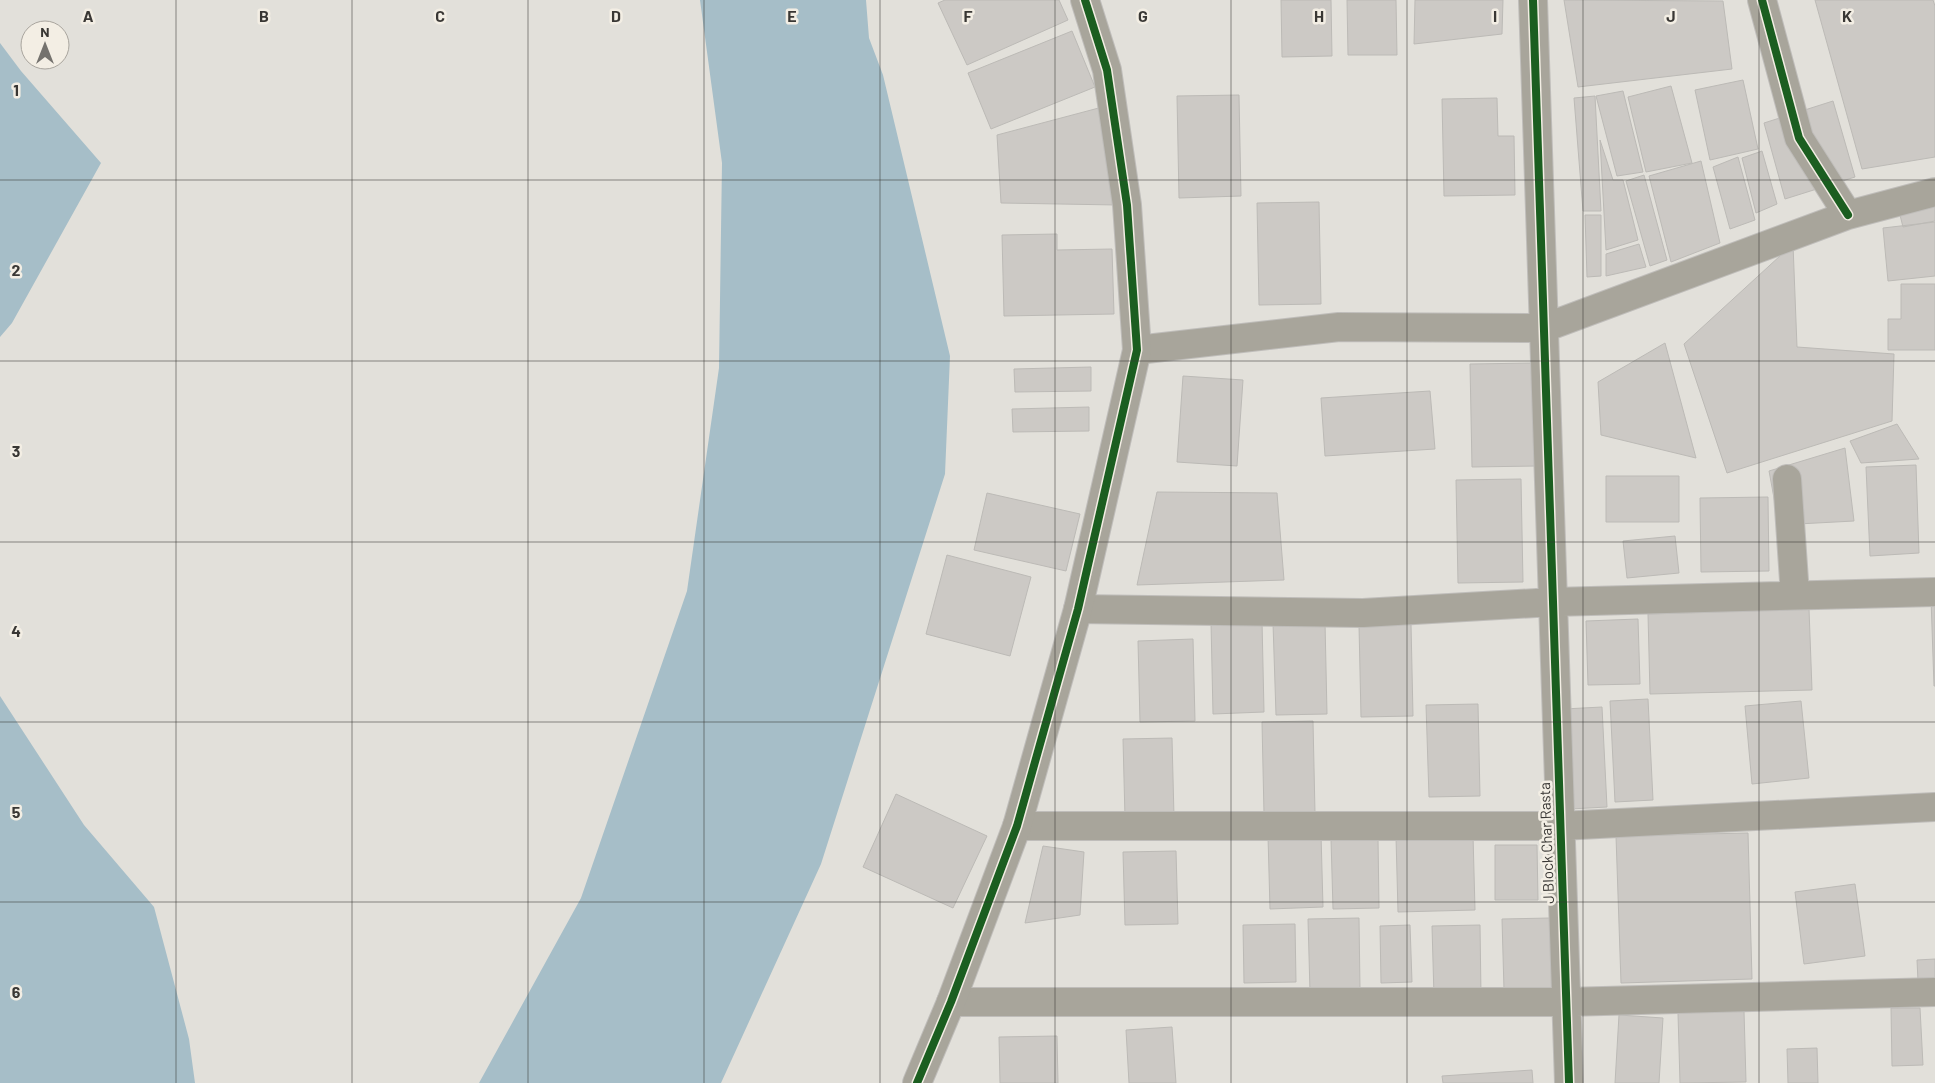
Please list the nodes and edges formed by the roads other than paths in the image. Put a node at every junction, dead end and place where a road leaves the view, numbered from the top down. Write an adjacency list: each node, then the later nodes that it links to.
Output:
1 (1085, 0): 7 (street)
2 (1533, 0): 6 (street, J Block Char Rasta)
3 (1762, 0): 5 (street)
4 (1935, 192): 5 (street)
5 (1848, 215): 6 (street)
6 (1544, 328): 7 (street); 11 (street, J Block Char Rasta)
7 (1137, 350): 12 (street)
8 (1787, 479): 10 (street)
9 (1935, 592): 10 (street)
10 (1795, 595): 11 (street)
11 (1553, 602): 12 (street); 15 (street, J Block Char Rasta)
12 (1078, 609): 14 (street)
13 (1935, 807): 15 (street)
14 (1017, 826): 15 (street); 17 (street)
15 (1560, 826): 18 (street, J Block Char Rasta)
16 (1935, 992): 18 (street)
17 (951, 1002): 18 (street); 19 (street)
18 (1566, 1002): 20 (street, J Block Char Rasta)
19 (917, 1083)
20 (1569, 1083)

